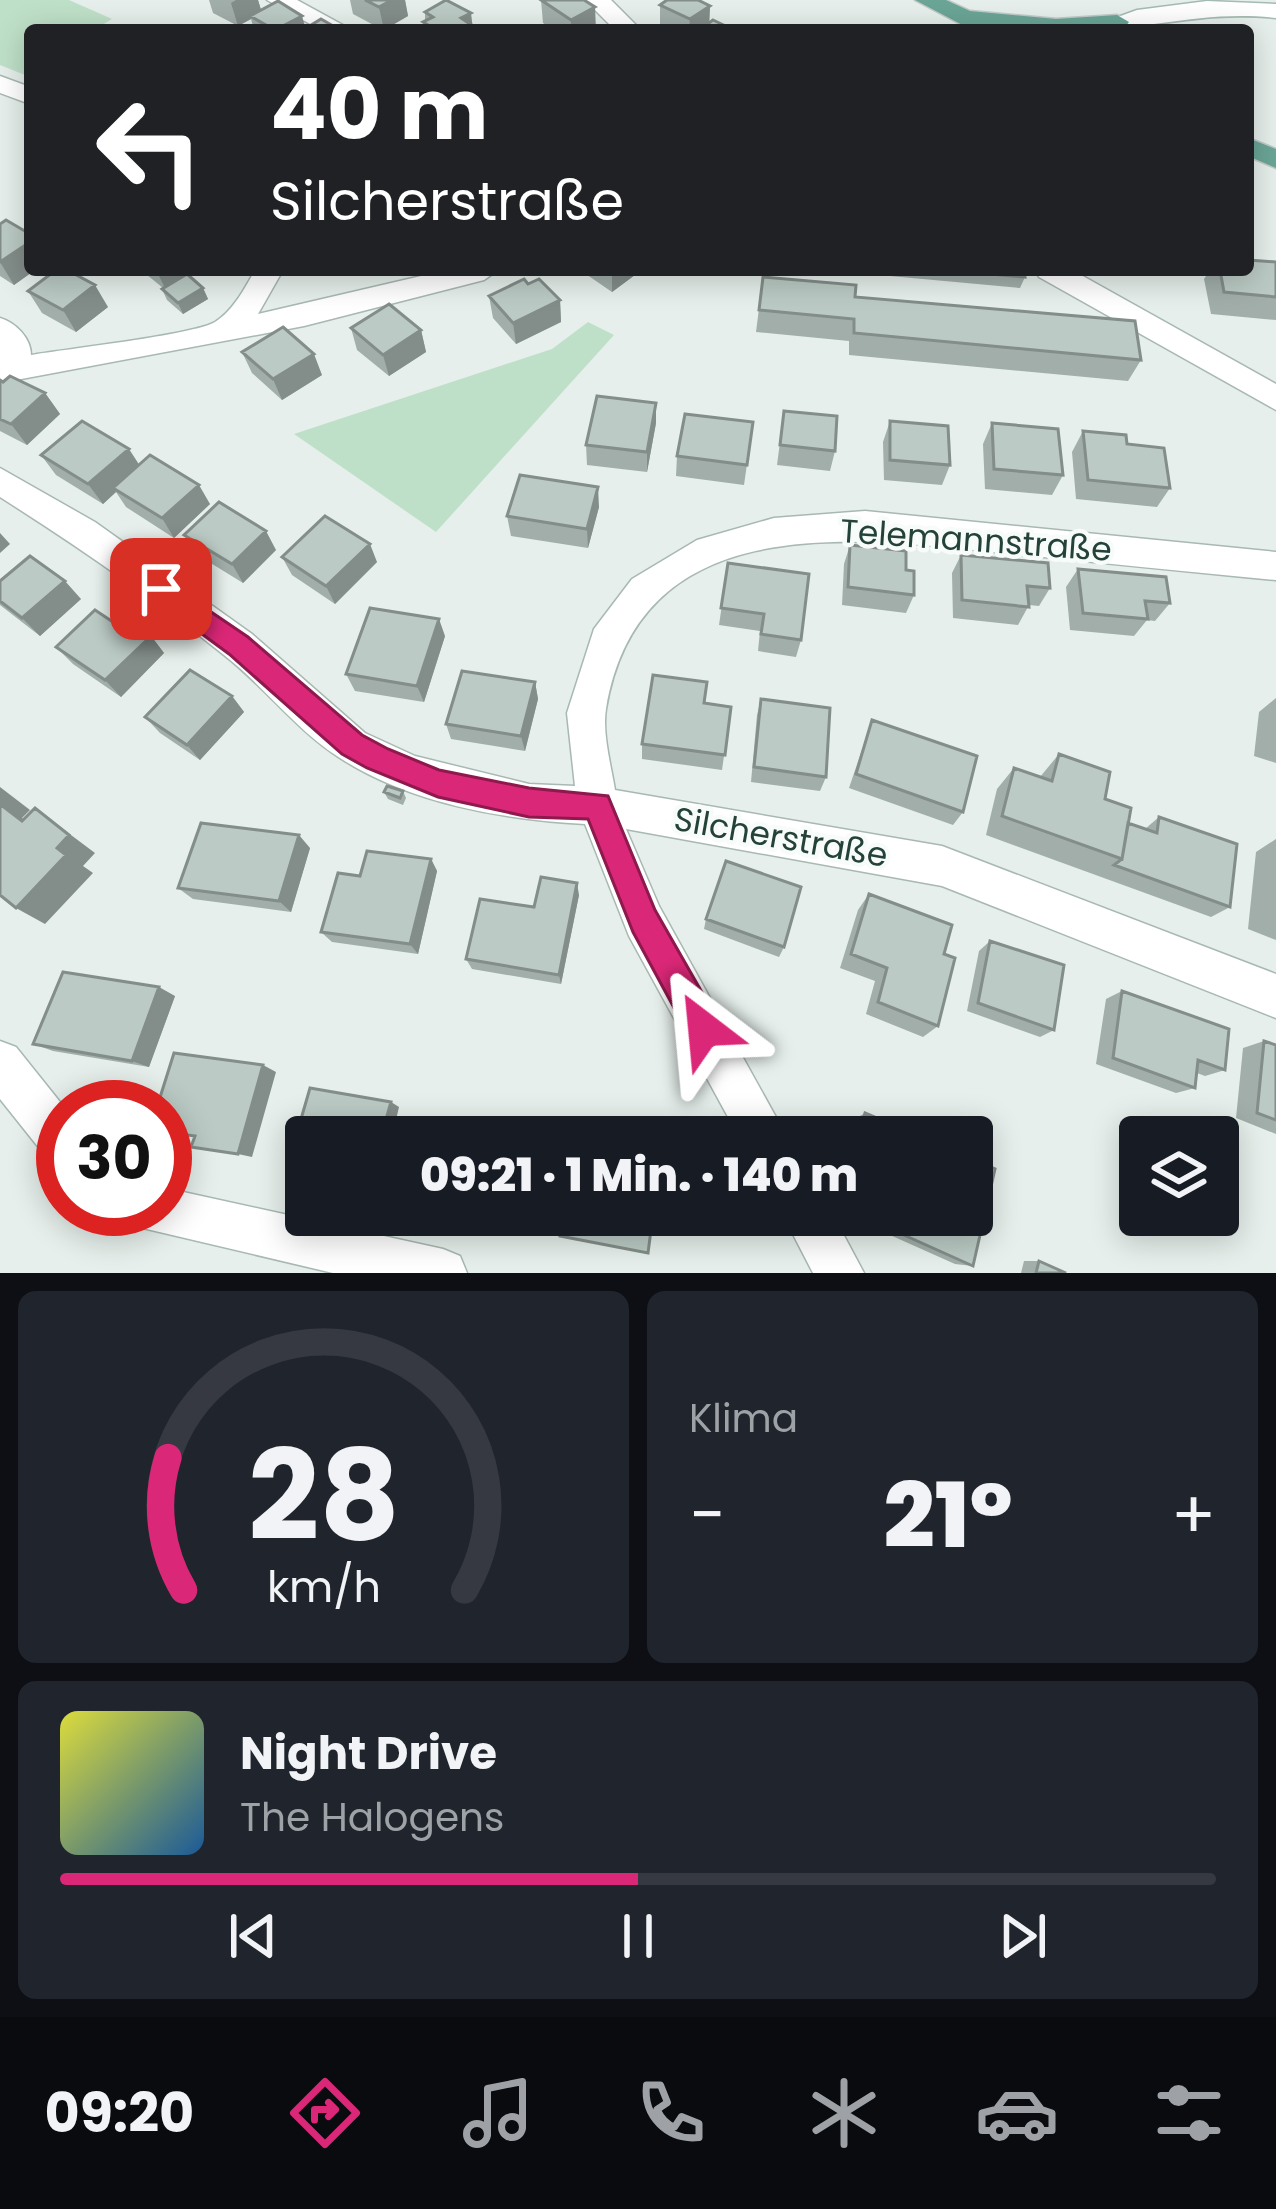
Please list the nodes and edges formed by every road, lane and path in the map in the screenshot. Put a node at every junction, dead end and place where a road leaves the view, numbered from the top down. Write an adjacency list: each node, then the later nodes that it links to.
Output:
1 (279, 0): 6 (street)
2 (597, 0): 7 (street)
3 (927, 0): 8 (main road)
4 (1276, 11): 5 (street)
5 (1155, 22)
6 (328, 24)
7 (623, 24)
8 (972, 24)
9 (266, 276): 13 (street)
10 (463, 276): 13 (street)
11 (1060, 276): 15 (street)
12 (0, 329): 14 (street)
13 (225, 330): 14 (street)
14 (8, 370)
15 (1276, 398)
16 (0, 481): 18 (street, Silcherstraße)
17 (1276, 566): 18 (street, Telemannstraße)
18 (597, 806): 19 (street, Silcherstraße); 22 (street, Telemannstraße)
19 (1276, 996)
20 (0, 1063): 21 (street)
21 (36, 1108)
22 (752, 1116)
23 (192, 1218): 25 (street)
24 (819, 1236): 26 (street)
25 (443, 1273)
26 (840, 1273)

